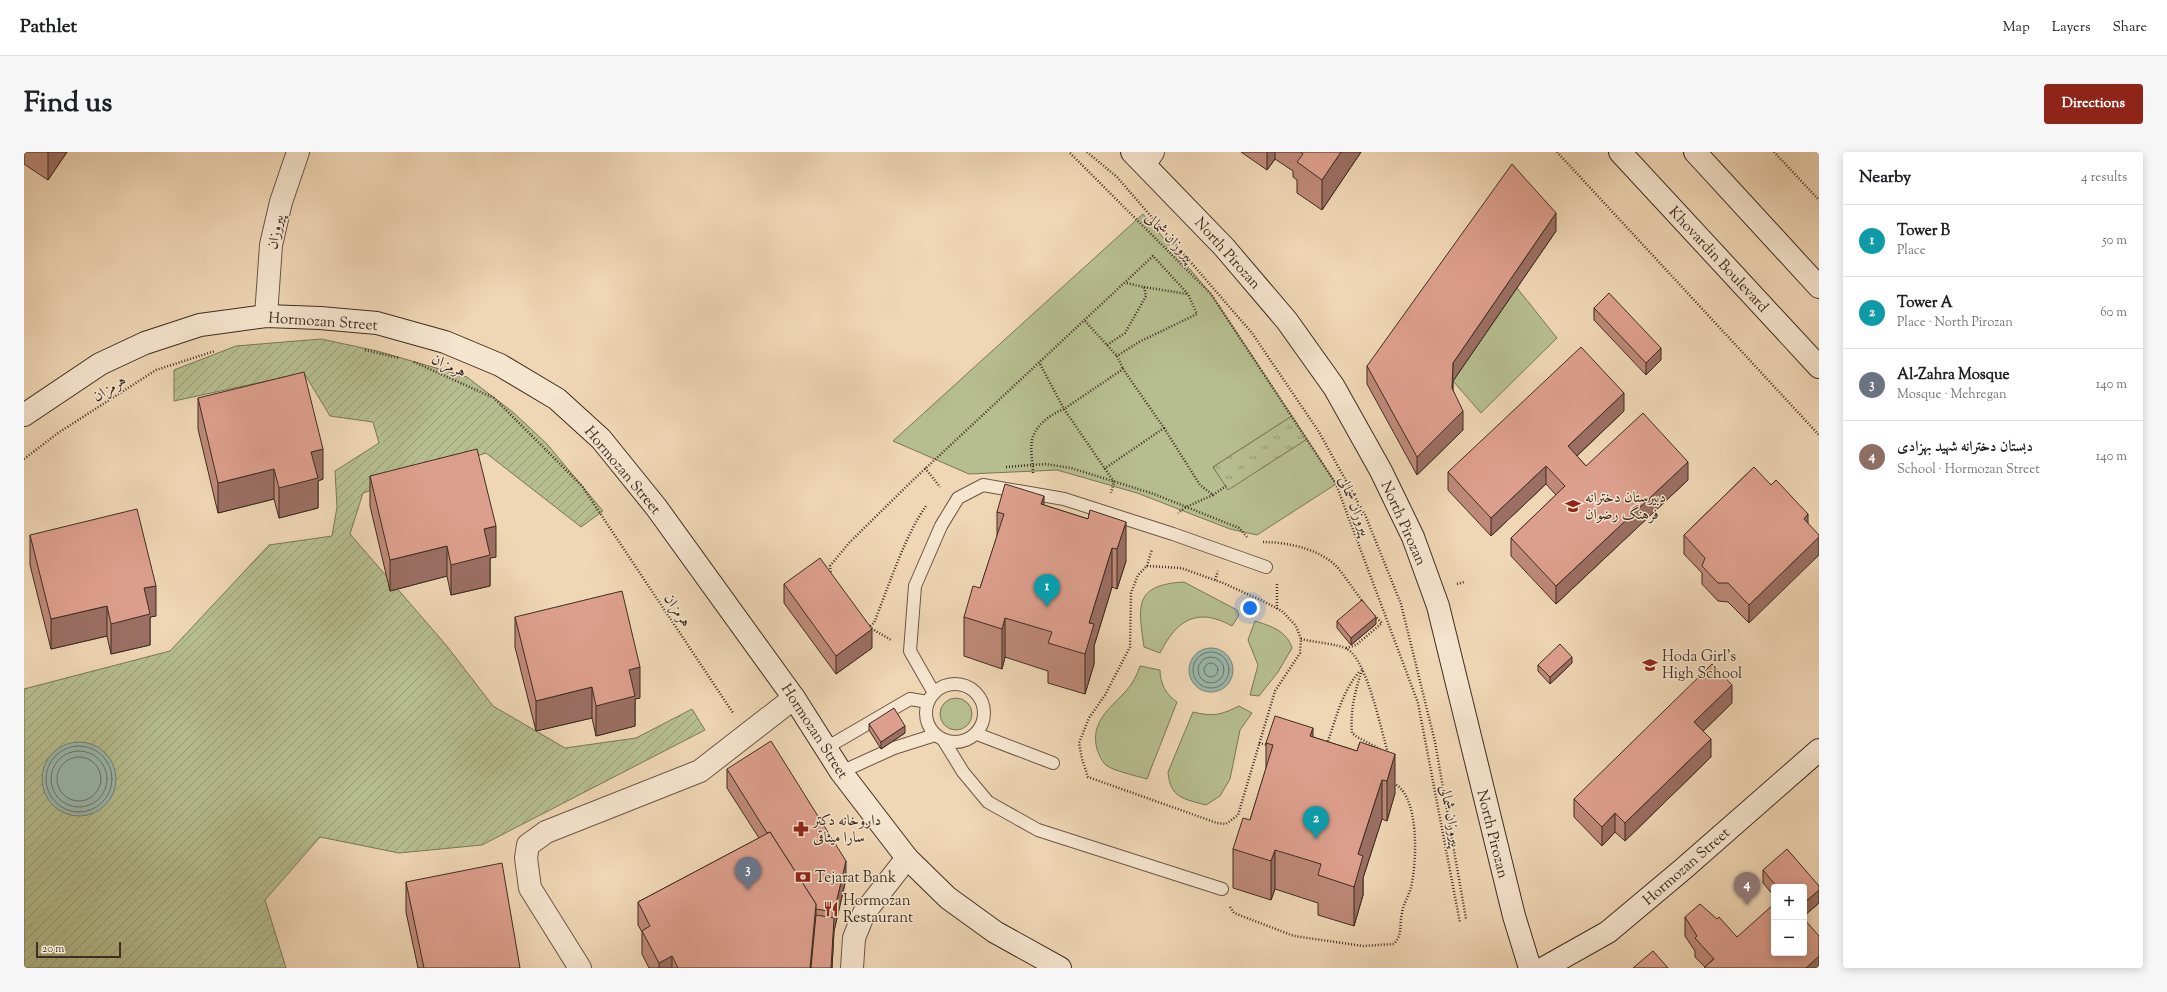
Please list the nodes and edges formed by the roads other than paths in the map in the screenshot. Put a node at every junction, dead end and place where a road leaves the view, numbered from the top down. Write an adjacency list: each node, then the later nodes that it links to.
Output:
1 (298, 152): 6 (street, پیروزان)
2 (1620, 152): 7 (street, Khovardin Boulevard)
3 (1695, 152): 5 (street)
4 (1144, 156): 23 (street, North Pirozan)
5 (1819, 287)
6 (266, 316): 8 (street, Hormozan Street); 10 (street, Hormozan Street)
7 (1819, 367)
8 (24, 415)
9 (1266, 567): 11 (lane)
10 (794, 698): 14 (street, Hormozan Street); 20 (street)
11 (931, 698): 12 (lane); 13 (lane); 14 (lane)
12 (976, 734): 13 (lane); 16 (lane)
13 (940, 738): 17 (lane); 19 (lane)
14 (826, 748): 17 (street, Hormozan Street)
15 (1819, 750): 24 (street, Hormozan Street)
16 (1053, 763)
17 (841, 772): 18 (street, Hormozan Street)
18 (907, 858): 21 (street); 22 (street, Hormozan Street)
19 (1222, 889)
20 (580, 968)
21 (852, 968)
22 (1060, 968)
23 (1530, 968)
24 (1544, 968)

